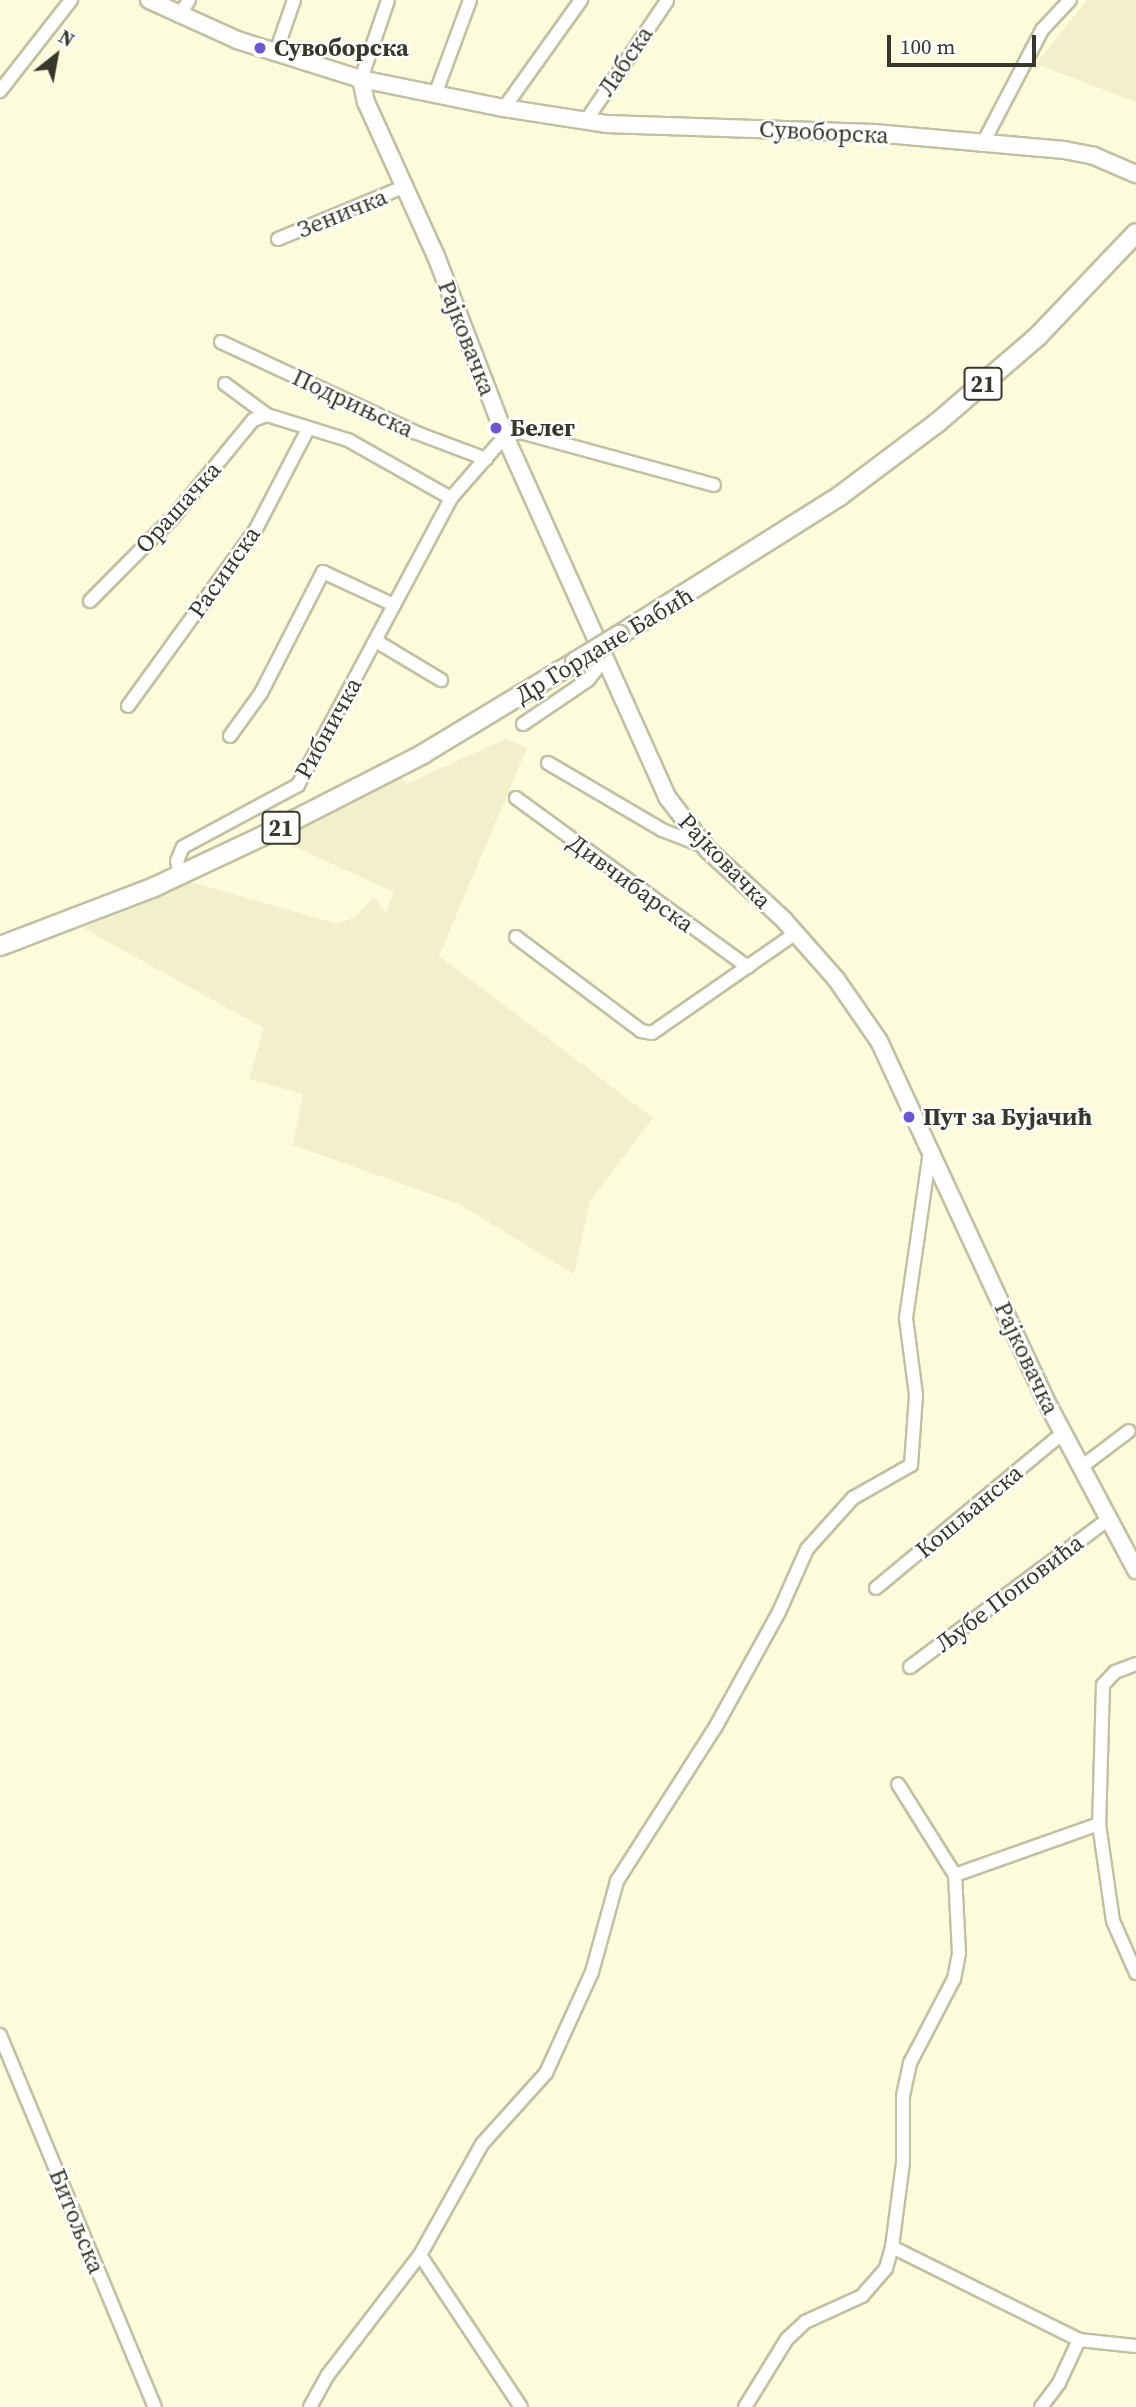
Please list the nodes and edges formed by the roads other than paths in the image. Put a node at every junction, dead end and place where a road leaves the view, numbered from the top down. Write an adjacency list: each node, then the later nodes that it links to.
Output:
1 (71, 0): 13 (street)
2 (149, 0): 10 (main road, Сувоборска)
3 (189, 0): 10 (street)
4 (294, 0): 11 (street)
5 (388, 0): 12 (street)
6 (470, 0): 14 (street)
7 (581, 0): 15 (street)
8 (1070, 0): 17 (street)
9 (667, 1): 16 (street, Лабска)
10 (179, 16): 11 (main road, Сувоборска)
11 (276, 52): 12 (main road, Сувоборска)
12 (361, 79): 14 (main road, Сувоборска); 19 (main road, Рајковачка)
13 (0, 91)
14 (436, 92): 15 (main road, Сувоборска)
15 (504, 108): 16 (main road, Сувоборска)
16 (585, 122): 17 (main road, Сувоборска)
17 (982, 145): 18 (main road, Сувоборска)
18 (1136, 174)
19 (406, 186): 21 (street, Зеничка); 26 (main road, Рајковачка)
20 (1136, 233): 41 (main road, Др Гордане Бабић / 21, bridge)
21 (278, 240)
22 (221, 342): 27 (street, Подрињска)
23 (225, 384): 24 (street, Подрињска)
24 (267, 415): 25 (street, Подрињска); 30 (street, Орашачка)
25 (308, 429): 29 (street, Подрињска); 35 (street, Расинска)
26 (505, 436): 27 (street, Рибничка); 28 (street); 33 (main road, Рајковачка)
27 (486, 459): 29 (street, Рибничка)
28 (714, 485)
29 (451, 498): 31 (street, Рибничка)
30 (90, 601)
31 (394, 605): 32 (street, Рибничка); 37 (street)
32 (376, 641): 34 (street); 41 (street, Рибничка)
33 (603, 661): 36 (street); 40 (main road, Рајковачка)
34 (442, 680)
35 (128, 706)
36 (523, 724)
37 (230, 736)
38 (548, 763): 40 (street)
39 (516, 798): 45 (street, Дивчибарска)
40 (704, 846): 42 (main road, Рајковачка)
41 (180, 875): 44 (main road, Др Гордане Бабић / 21)
42 (796, 933): 45 (street); 46 (main road, Рајковачка)
43 (516, 937): 45 (street)
44 (0, 946)
45 (748, 967)
46 (931, 1148): 48 (main road, Рајковачка); 61 (street)
47 (1129, 1431): 49 (street)
48 (1063, 1433): 49 (main road, Рајковачка); 52 (street, Кошљанска)
49 (1080, 1468): 50 (main road, Рајковачка)
50 (1107, 1520): 51 (main road, Рајковачка); 54 (street, Љубе Поповића)
51 (1136, 1570)
52 (876, 1588)
53 (1136, 1664): 56 (street)
54 (910, 1667)
55 (898, 1784): 57 (street)
56 (1099, 1824): 57 (street); 58 (street)
57 (955, 1875): 60 (street)
58 (1136, 1973)
59 (0, 2035): 64 (street, Битољска)
60 (892, 2247): 62 (street); 67 (street)
61 (420, 2255): 65 (street); 66 (street)
62 (1079, 2340): 63 (street); 68 (street)
63 (1136, 2346)
64 (155, 2407)
65 (310, 2407)
66 (521, 2407)
67 (745, 2407)
68 (1041, 2407)

